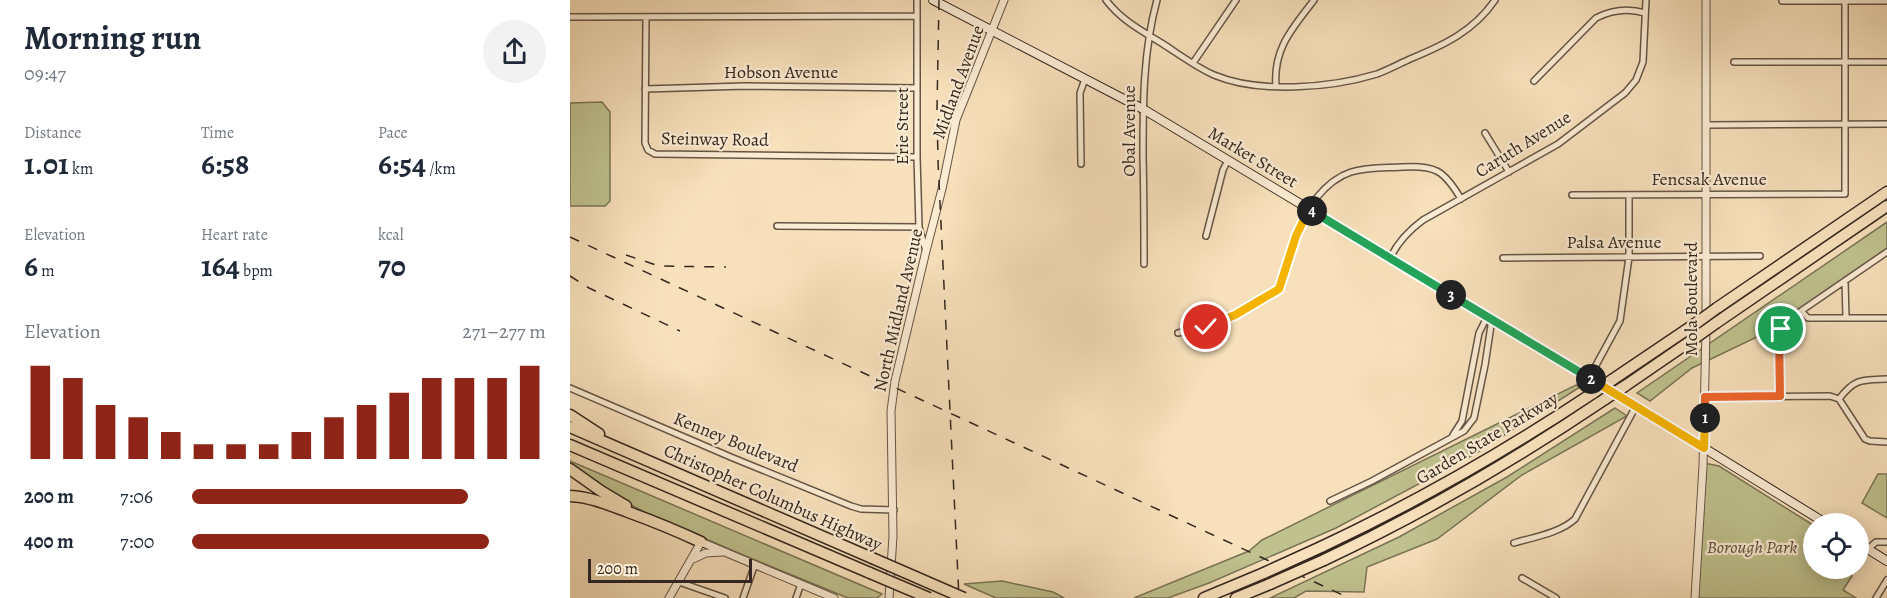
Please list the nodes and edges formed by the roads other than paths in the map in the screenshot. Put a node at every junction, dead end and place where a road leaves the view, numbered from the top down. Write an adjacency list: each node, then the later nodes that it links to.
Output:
1 (917, 0): 15 (street, Erie Street)
2 (933, 0): 18 (main road, Market Street)
3 (1004, 0): 18 (street, Midland Avenue)
4 (1106, 0): 19 (street)
5 (1157, 0): 19 (street, Obal Avenue)
6 (1236, 0): 23 (street)
7 (1314, 0): 26 (street)
8 (1495, 0): 26 (street)
9 (1646, 0): 14 (street, Caruth Avenue)
10 (1706, 0): 30 (street, Mola Boulevard)
11 (1782, 1): 12 (street)
12 (1845, 1): 13 (street); 21 (street)
13 (1887, 1)
14 (1645, 13): 25 (street); 37 (street, Caruth Avenue)
15 (917, 16): 17 (street); 27 (street, Erie Street)
16 (570, 17): 17 (street)
17 (646, 17): 28 (street, Steinway Road)
18 (992, 30): 24 (main road, Market Street); 44 (street, Midland Avenue)
19 (1149, 35): 23 (street); 29 (street, Obal Avenue)
20 (1734, 62): 21 (street)
21 (1845, 62): 22 (street); 31 (street)
22 (1887, 62)
23 (1193, 63): 26 (street)
24 (1085, 79): 29 (main road, Market Street); 36 (street)
25 (1534, 81)
26 (1276, 86)
27 (916, 88): 28 (street, Hobson Avenue); 34 (street, Erie Street)
28 (645, 89): 34 (street, Steinway Road)
29 (1143, 109): 35 (main road, Market Street); 56 (street, Obal Avenue)
30 (1706, 124): 31 (street); 39 (street, Mola Boulevard)
31 (1845, 124): 32 (street); 39 (street, Fencsak Avenue)
32 (1887, 124)
33 (1485, 133): 37 (street)
34 (917, 156): 47 (street, Erie Street)
35 (1228, 160): 45 (main road, Market Street); 48 (street)
36 (1081, 164)
37 (1509, 172): 42 (street, Caruth Avenue)
38 (1887, 192): 106 (highway, Garden State Parkway, bridge)
39 (1706, 194): 41 (street, Fencsak Avenue); 53 (street, Mola Boulevard)
40 (1572, 195): 41 (street, Fencsak Avenue)
41 (1629, 195): 52 (street)
42 (1461, 199): 45 (street); 54 (street, Caruth Avenue)
43 (1887, 206): 107 (highway, Garden State Parkway, bridge)
44 (937, 209): 49 (street, North Midland Avenue)
45 (1309, 209): 54 (main road, Market Street); 62 (street)
46 (777, 226): 47 (street)
47 (919, 227): 49 (street, Erie Street)
48 (1206, 236)
49 (926, 251): 82 (street, North Midland Avenue)
50 (1885, 254): 57 (street)
51 (1760, 256): 53 (street, Palsa Avenue)
52 (1629, 257): 53 (street, Palsa Avenue); 55 (street, Palsa Avenue); 63 (street)
53 (1706, 257): 67 (street, Mola Boulevard)
54 (1390, 258): 59 (main road, Market Street)
55 (1503, 258)
56 (1144, 264)
57 (1845, 281): 58 (street); 60 (street)
58 (1800, 311): 60 (street); 66 (street)
59 (1490, 318): 63 (main road, Market Street); 72 (street); 72 (street)
60 (1846, 318): 61 (street)
61 (1887, 318)
62 (1178, 333)
63 (1589, 378): 69 (main road, Market Street)
64 (1887, 379): 68 (street)
65 (570, 388): 82 (street, Kenney Boulevard)
66 (1780, 396): 67 (street); 68 (street)
67 (1705, 397): 75 (street, Mola Boulevard)
68 (1839, 399): 73 (street)
69 (1636, 406): 75 (main road, Market Street); 87 (street)
70 (570, 415): 76 (highway)
71 (570, 427): 76 (highway, Christopher Columbus Highway)
72 (1452, 437): 80 (street)
73 (1887, 442)
74 (570, 445): 104 (highway, Christopher Columbus Highway, bridge)
75 (1704, 448): 83 (main road, Market Street); 109 (street, Mola Boulevard)
76 (627, 452): 105 (highway, Christopher Columbus Highway, bridge)
77 (570, 469): 81 (highway)
78 (570, 491): 81 (highway)
79 (570, 496): 84 (highway)
80 (1330, 501)
81 (628, 507): 84 (highway)
82 (894, 510): 103 (street, North Midland Avenue)
83 (1809, 513)
84 (663, 525): 85 (highway)
85 (701, 542): 90 (street); 91 (street)
86 (1887, 542): 88 (street)
87 (1514, 543)
88 (1869, 548)
89 (1869, 550): 92 (main road)
90 (727, 553): 91 (street); 93 (street)
91 (691, 561): 96 (street)
92 (1887, 561)
93 (755, 564): 97 (street); 100 (street)
94 (1522, 578): 108 (street)
95 (1887, 580): 110 (street)
96 (679, 582): 98 (street); 99 (street)
97 (801, 584): 101 (street); 102 (street)
98 (669, 598)
99 (725, 598)
100 (743, 598)
101 (796, 598)
102 (834, 598)
103 (889, 598)
104 (929, 598)
105 (964, 598)
106 (1204, 598)
107 (1236, 598)
108 (1556, 598)
109 (1695, 598)
110 (1876, 598)

